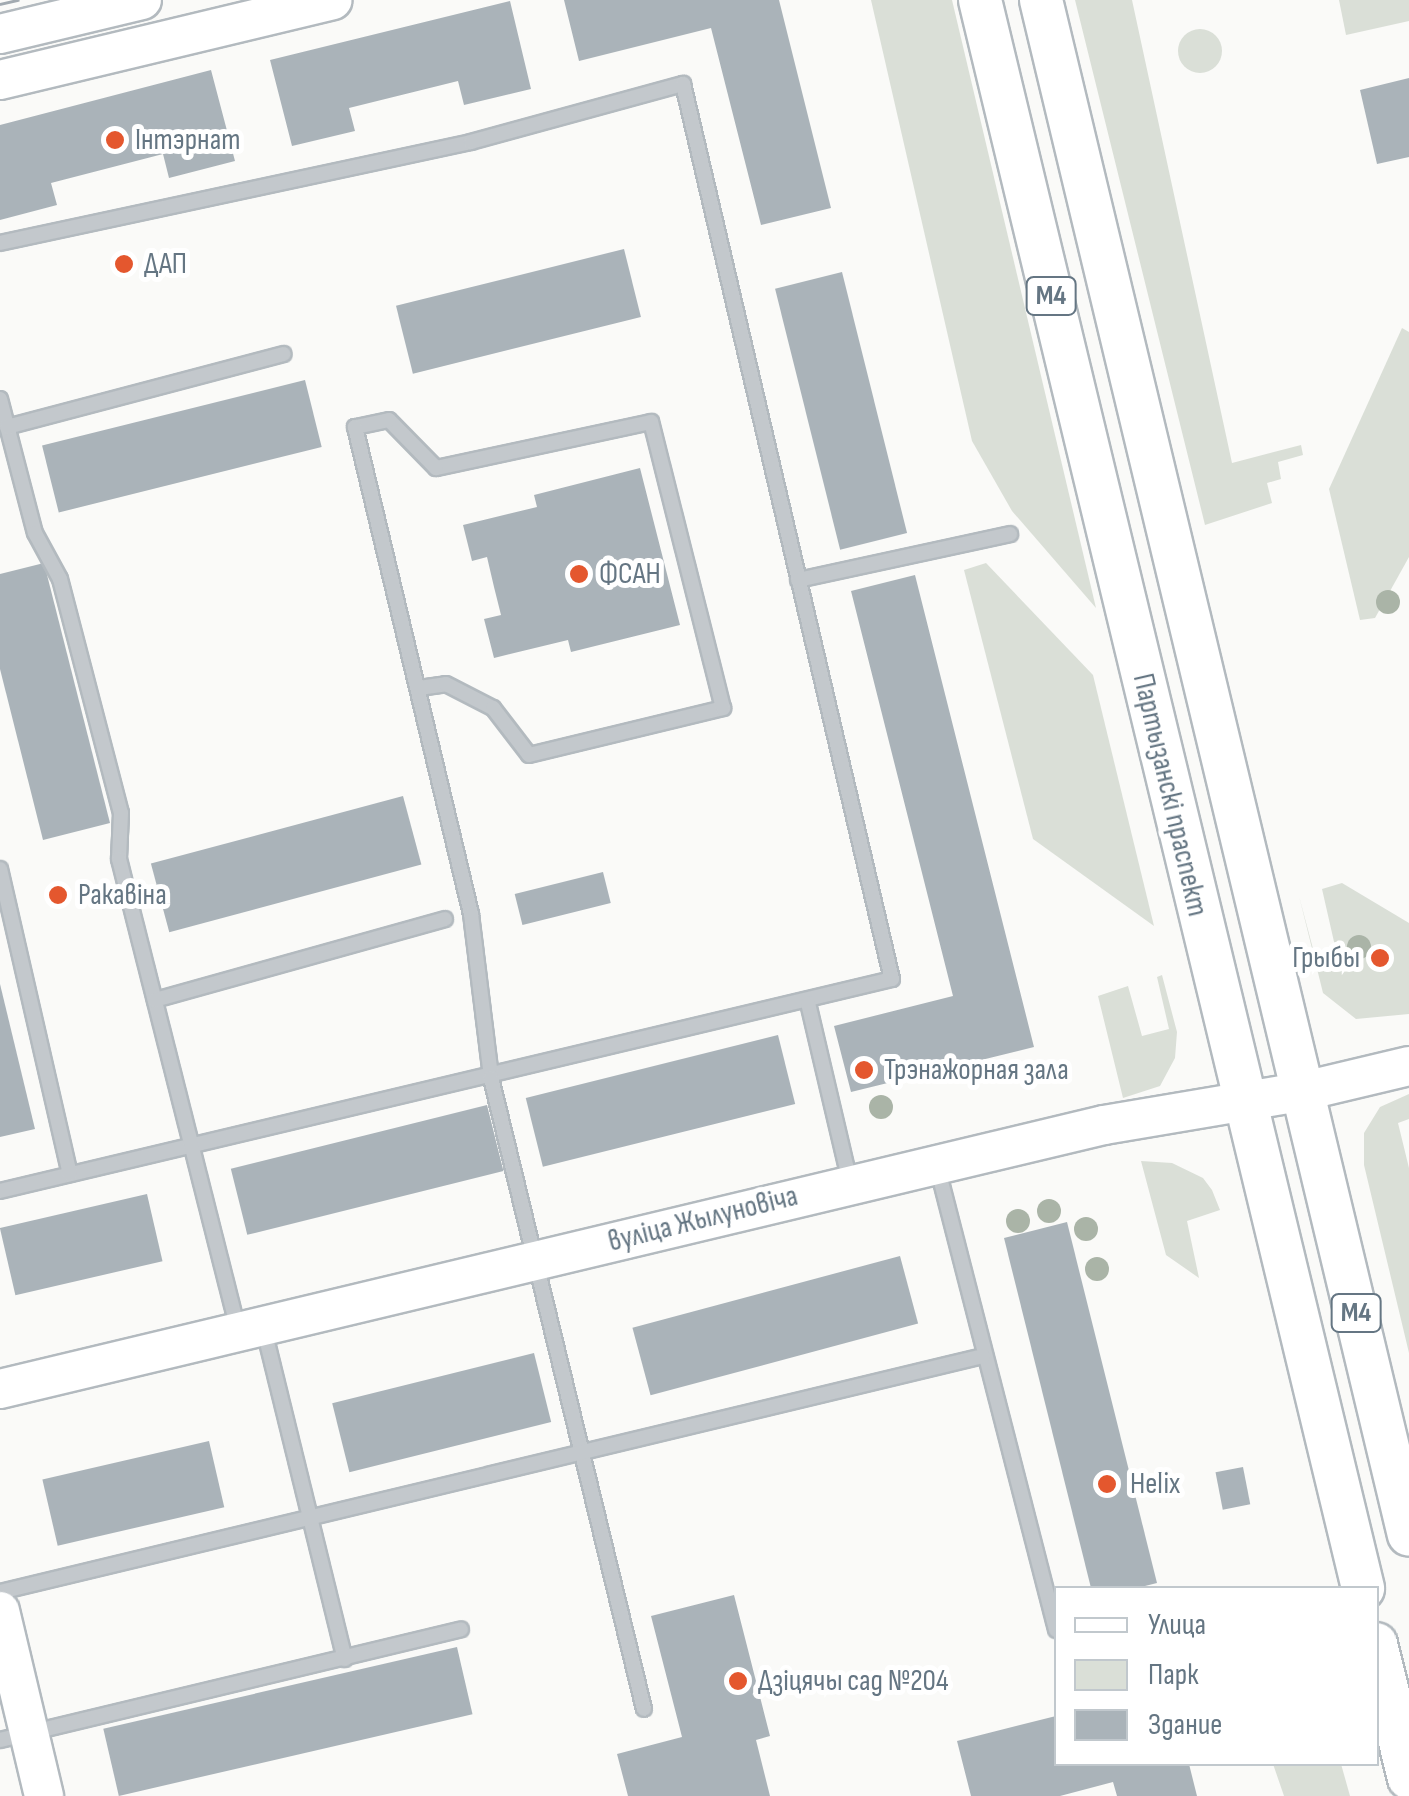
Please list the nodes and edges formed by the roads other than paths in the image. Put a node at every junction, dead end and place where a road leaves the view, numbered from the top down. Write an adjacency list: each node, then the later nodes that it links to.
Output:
1 (142, 0): 5 (main road)
2 (333, 0): 6 (main road)
3 (980, 0): 21 (main road, Партызанскі праспект / М4)
4 (1042, 0): 20 (main road, Партызанскі праспект / М4)
5 (0, 34)
6 (0, 80)
7 (0, 244): 12 (lane)
8 (284, 354): 10 (lane)
9 (0, 400): 10 (lane)
10 (8, 427): 16 (lane)
11 (1010, 534): 12 (lane)
12 (798, 580): 17 (lane)
13 (418, 688): 13 (lane); 19 (lane)
14 (0, 869): 24 (lane)
15 (445, 919): 16 (lane)
16 (155, 1000): 22 (lane)
17 (808, 1003): 19 (lane); 25 (lane)
18 (1409, 1066): 20 (main road, вуліца Жылуновіча)
19 (491, 1078): 22 (lane); 27 (lane)
20 (1304, 1092): 21 (main road, вуліца Жылуновіча); 33 (main road, Партызанскі праспект / М4)
21 (1243, 1103): 23 (main road, вуліца Жылуновіча); 34 (main road, Партызанскі праспект / М4)
22 (195, 1145): 24 (lane); 28 (lane)
23 (937, 1165): 25 (main road, вуліца Жылуновіча); 29 (lane)
24 (70, 1174): 26 (lane)
25 (851, 1184): 27 (main road, вуліца Жылуновіча)
26 (0, 1191)
27 (536, 1260): 28 (main road, вуліца Жылуновіча); 31 (lane)
28 (250, 1328): 30 (main road, вуліца Жылуновіча); 32 (lane)
29 (982, 1356): 31 (lane); 37 (lane)
30 (0, 1389)
31 (586, 1451): 32 (lane); 41 (lane)
32 (310, 1518): 35 (lane); 40 (lane)
33 (1409, 1535)
34 (1363, 1586)
35 (0, 1592)
36 (0, 1611): 42 (main road)
37 (1054, 1623)
38 (461, 1628): 40 (lane)
39 (1379, 1656): 43 (main road)
40 (345, 1659): 42 (lane)
41 (644, 1709)
42 (15, 1738): 44 (main road)
43 (1409, 1778)
44 (44, 1796)

